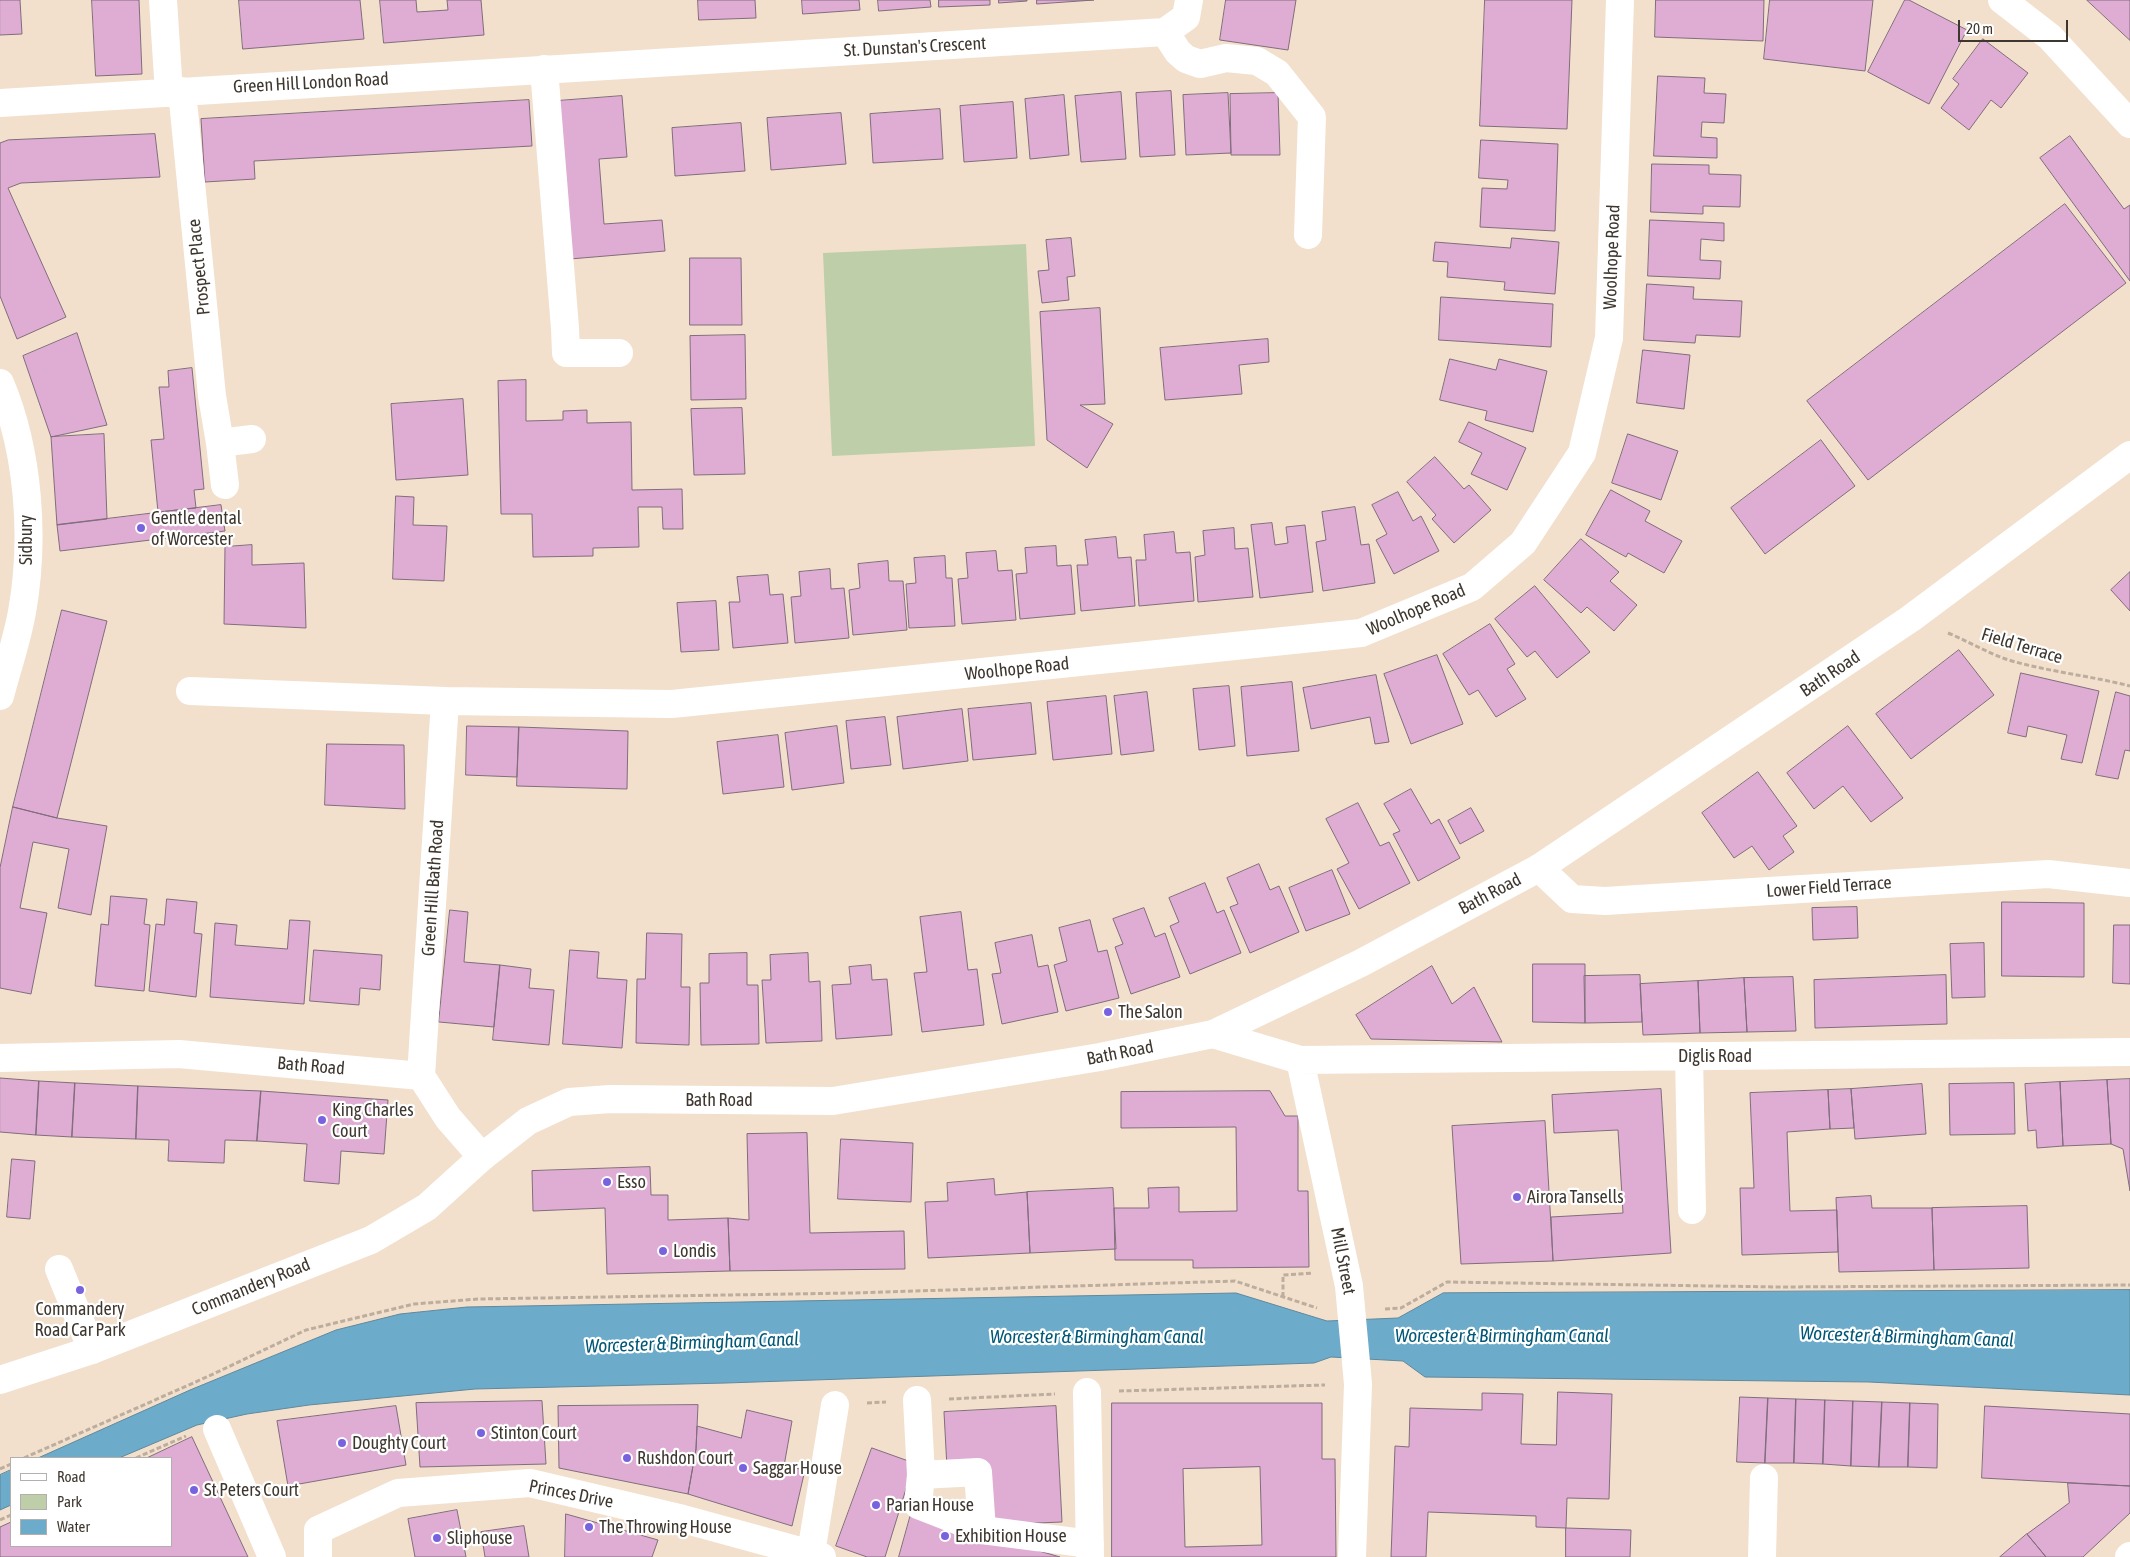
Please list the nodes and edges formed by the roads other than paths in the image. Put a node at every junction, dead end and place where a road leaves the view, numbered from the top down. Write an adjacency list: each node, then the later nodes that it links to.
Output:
1 (162, 0): 8 (street, Prospect Place)
2 (1189, 0): 5 (street)
3 (1620, 0): 20 (street, Woolhope Road)
4 (2002, 0): 10 (street)
5 (1165, 32): 6 (street, St. Dunstan's Crescent); 11 (street)
6 (622, 65): 7 (street, Green Hill London Road)
7 (544, 69): 8 (street, Green Hill London Road); 12 (street)
8 (175, 92): 9 (street, Green Hill London Road); 15 (street, Prospect Place)
9 (0, 103)
10 (2130, 124)
11 (1308, 235)
12 (619, 353)
13 (0, 384): 19 (street, Sidbury)
14 (252, 439): 15 (street)
15 (220, 443): 17 (street, Prospect Place)
16 (2130, 455): 21 (street, Bath Road)
17 (224, 485)
18 (190, 691): 20 (street)
19 (0, 696)
20 (445, 701): 28 (street, Green Hill Bath Road)
21 (1540, 868): 22 (street, Lower Field Terrace); 23 (street, Bath Road)
22 (2130, 883)
23 (1213, 1034): 27 (street); 29 (street, Bath Road)
24 (2130, 1052): 25 (street, Diglis Road)
25 (1689, 1056): 27 (street, Diglis Road); 30 (street)
26 (0, 1058): 28 (street, Bath Road)
27 (1300, 1060): 45 (street, Mill Street)
28 (421, 1076): 29 (street)
29 (482, 1157): 32 (street, Commandery Road)
30 (1692, 1210)
31 (59, 1268): 32 (street)
32 (92, 1350): 33 (street, Commandery Road)
33 (0, 1380)
34 (1088, 1392): 41 (street)
35 (917, 1400): 38 (street)
36 (835, 1405): 42 (street)
37 (217, 1429): 43 (street)
38 (922, 1475): 40 (street); 40 (street)
39 (1764, 1478): 46 (street)
40 (982, 1530): 41 (street)
41 (1090, 1550)
42 (816, 1555): 44 (street, Princes Drive)
43 (272, 1557)
44 (318, 1557)
45 (1352, 1557)
46 (1762, 1557)

